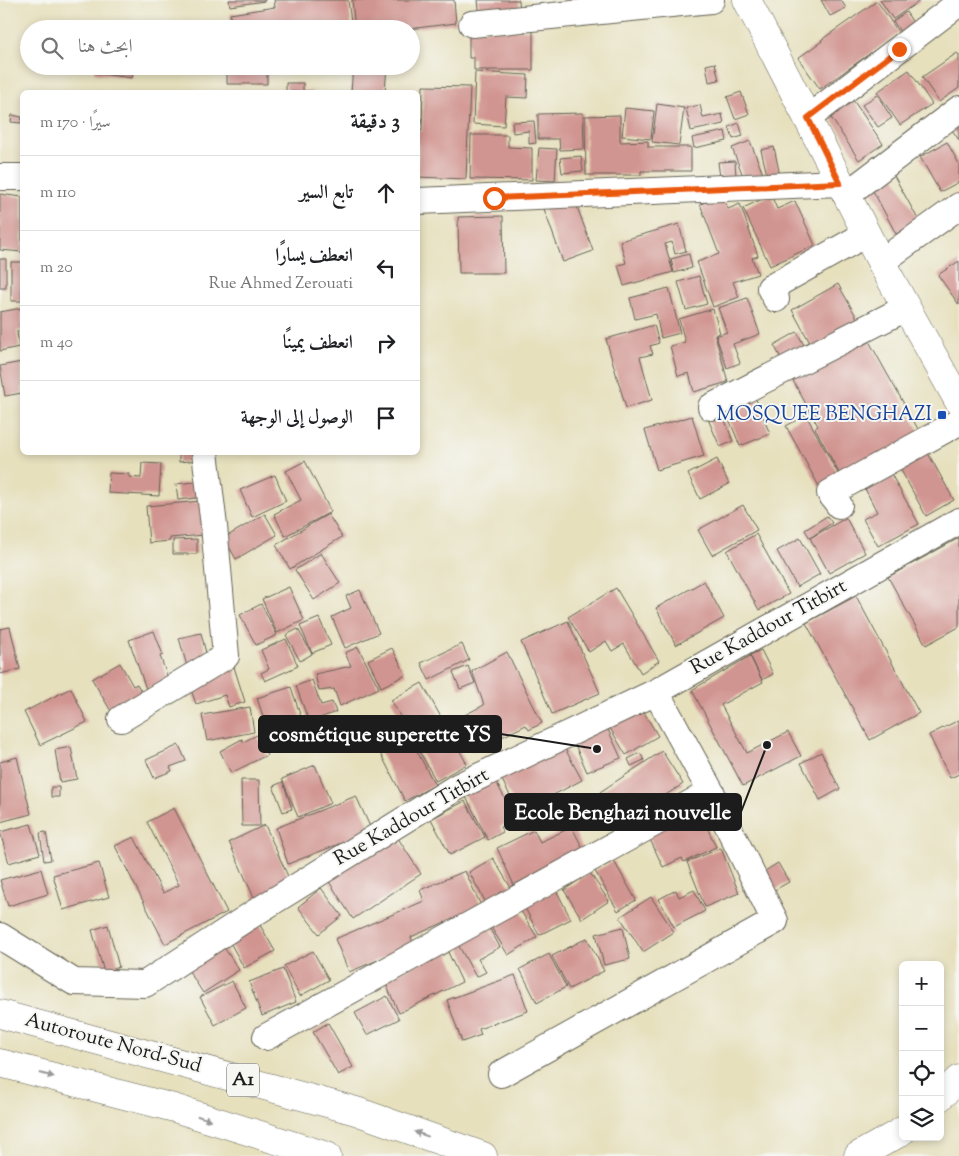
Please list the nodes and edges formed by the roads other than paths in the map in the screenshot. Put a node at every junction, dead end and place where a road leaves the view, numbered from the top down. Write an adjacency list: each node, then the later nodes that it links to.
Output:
1 (711, 0): 4 (street)
2 (747, 0): 6 (main road)
3 (959, 3): 6 (street)
4 (472, 24)
5 (959, 109): 9 (street)
6 (808, 118): 9 (main road)
7 (0, 177): 8 (street)
8 (20, 177)
9 (843, 189): 10 (street); 12 (main road)
10 (420, 201)
11 (959, 206): 13 (street)
12 (866, 234): 13 (main road); 14 (street)
13 (881, 262): 15 (main road)
14 (776, 300)
15 (906, 308): 16 (main road); 17 (street)
16 (959, 402)
17 (711, 406)
18 (959, 422): 20 (street)
19 (205, 455): 23 (street)
20 (839, 505)
21 (959, 521): 22 (street, Rue Kaddour Titbirt)
22 (656, 692): 24 (street); 25 (street, Rue Kaddour Titbirt)
23 (121, 719)
24 (711, 792): 27 (street); 29 (street)
25 (0, 936)
26 (0, 1014): 34 (main road, Autoroute Nord-Sud / A1, one-way to 26)
27 (266, 1037)
28 (0, 1063): 33 (main road, A1, one-way to 33)
29 (501, 1074)
30 (959, 1079): 31 (main road)
31 (941, 1096)
32 (899, 1134): 35 (main road)
33 (327, 1156)
34 (483, 1156)
35 (858, 1156)

